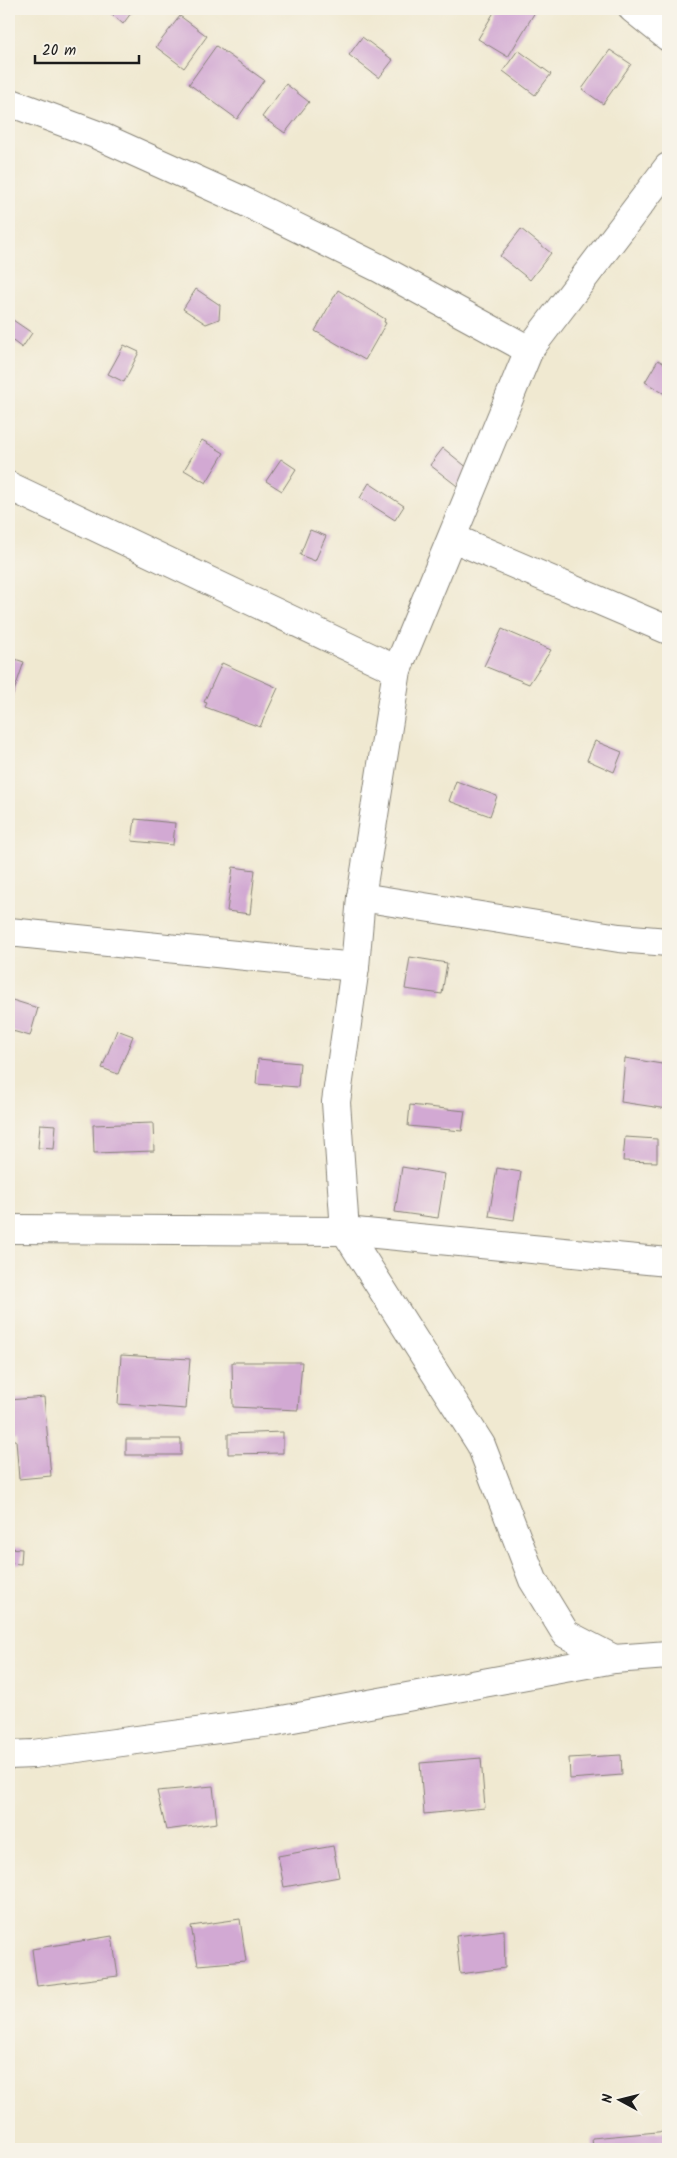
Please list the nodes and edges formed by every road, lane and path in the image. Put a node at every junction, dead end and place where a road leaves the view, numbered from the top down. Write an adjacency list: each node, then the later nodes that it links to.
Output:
1 (633, 9): 2 (street)
2 (668, 37)
3 (9, 102): 5 (street)
4 (668, 168): 5 (street)
5 (530, 350): 7 (street)
6 (9, 486): 9 (street)
7 (453, 538): 8 (street); 9 (street)
8 (668, 630)
9 (397, 670): 10 (street)
10 (361, 897): 12 (street); 13 (street)
11 (9, 932): 13 (street)
12 (668, 942)
13 (355, 968): 15 (street)
14 (9, 1229): 15 (street)
15 (345, 1231): 16 (street); 18 (street)
16 (668, 1262)
17 (668, 1655): 18 (street)
18 (614, 1659): 19 (street)
19 (9, 1755)

